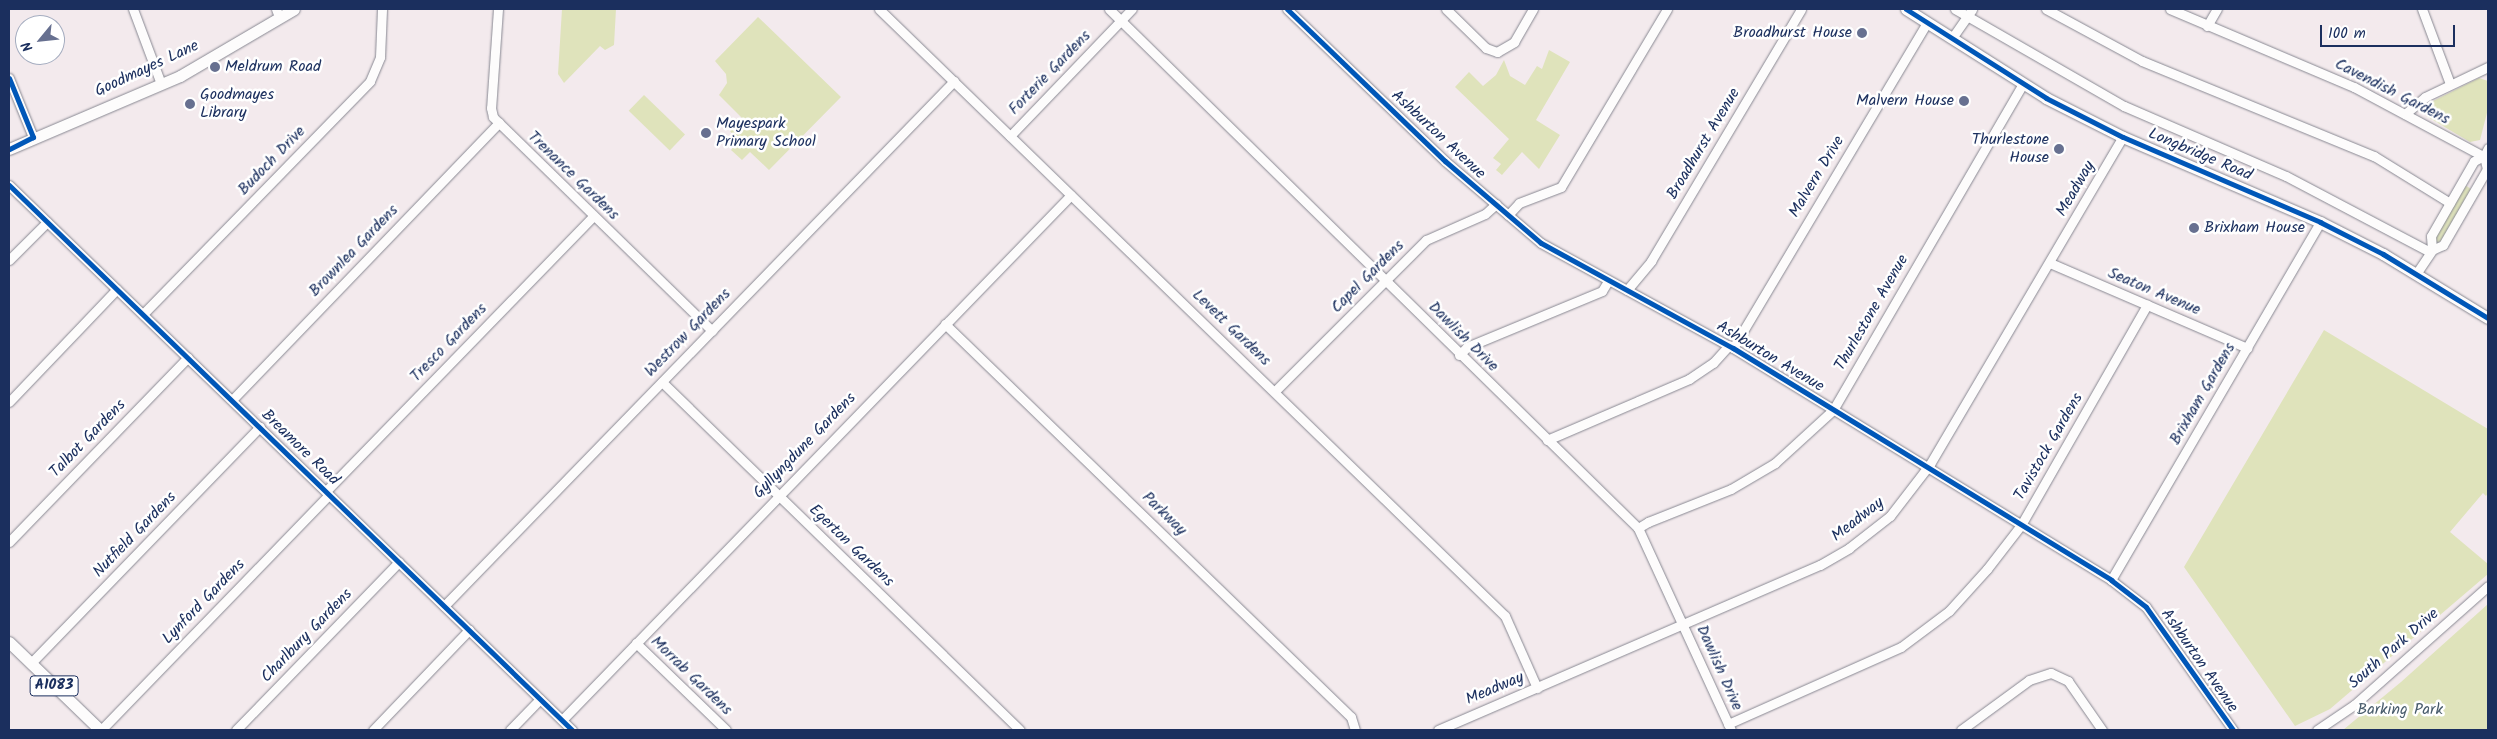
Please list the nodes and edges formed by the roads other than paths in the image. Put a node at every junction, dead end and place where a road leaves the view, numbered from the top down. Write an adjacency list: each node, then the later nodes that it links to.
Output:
1 (133, 9): 28 (street)
2 (294, 9): 20 (main road, Goodmayes Lane)
3 (382, 9): 55 (street, Budoch Drive)
4 (498, 9): 32 (street, Trenance Gardens)
5 (879, 9): 27 (street, Levett Gardens)
6 (1109, 9): 21 (street, Dawlish Drive)
7 (1132, 9): 21 (street, Forterie Gardens)
8 (1287, 9): 41 (street, Ashburton Avenue)
9 (1446, 9): 10 (street)
10 (1533, 9)
11 (1667, 9): 42 (street)
12 (1801, 9): 53 (street, Broadhurst Avenue)
13 (1906, 9): 22 (main road, Longbridge Road)
14 (1954, 9): 19 (street)
15 (2046, 9): 40 (street)
16 (2170, 9): 23 (street, Cavendish Gardens)
17 (2217, 9): 23 (street)
18 (2422, 9): 30 (street)
19 (1972, 11): 24 (street); 46 (street)
20 (278, 13): 28 (main road, Goodmayes Lane)
21 (1121, 20): 33 (street, Forterie Gardens); 50 (street, Dawlish Drive)
22 (1927, 22): 24 (main road, Longbridge Road); 59 (street, Malvern Drive)
23 (2207, 26): 31 (street, Cavendish Gardens)
24 (1952, 38): 29 (main road, Longbridge Road)
25 (2488, 67): 30 (street)
26 (9, 78): 34 (street)
27 (954, 80): 33 (street, Levett Gardens); 58 (street, Westrow Gardens)
28 (161, 84): 34 (main road, Goodmayes Lane)
29 (2023, 84): 35 (main road, Longbridge Road); 67 (street, Thurlestone Avenue)
30 (2450, 84): 31 (street)
31 (2405, 114): 37 (street, Cavendish Gardens)
32 (499, 124): 43 (street, Trenance Gardens); 65 (street, Brownlea Gardens)
33 (1010, 136): 39 (street, Levett Gardens)
34 (33, 137): 36 (main road, Goodmayes Lane)
35 (2123, 137): 45 (main road, Longbridge Road); 48 (street, Meadway)
36 (9, 148)
37 (2487, 154): 40 (street); 46 (street)
38 (9, 185): 44 (street, Breamore Road)
39 (1071, 194): 57 (street, Gyllyngdune Gardens); 64 (street, Levett Gardens)
40 (2450, 203): 46 (street)
41 (1496, 204): 42 (street, Ashburton Avenue); 50 (street, Capel Gardens)
42 (1508, 215): 51 (street, Ashburton Avenue)
43 (593, 216): 58 (street, Trenance Gardens); 71 (street, Tresco Gardens)
44 (47, 222): 47 (street); 52 (street, Breamore Road)
45 (2320, 222): 49 (main road, Longbridge Road); 60 (street, Brixham Gardens)
46 (2431, 251): 49 (street)
47 (9, 260)
48 (2050, 263): 54 (street, Seaton Avenue); 70 (street, Meadway)
49 (2416, 274): 56 (main road, Longbridge Road)
50 (1385, 280): 61 (street, Dawlish Drive); 64 (street, Capel Gardens)
51 (1608, 280): 53 (street, Ashburton Avenue); 61 (street)
52 (117, 289): 55 (street, Breamore Road); 66 (street)
53 (1627, 290): 59 (street, Ashburton Avenue)
54 (2147, 305): 60 (street, Seaton Avenue); 73 (street, Tavistock Gardens)
55 (143, 314): 62 (street, Breamore Road)
56 (2488, 318)
57 (945, 324): 72 (street, Gyllyngdune Gardens); 96 (street, Parkway)
58 (712, 331): 63 (street, Westrow Gardens)
59 (1731, 347): 67 (street, Ashburton Avenue); 69 (street, Malvern Drive)
60 (2247, 348): 77 (street, Brixham Gardens)
61 (1458, 355): 69 (street, Dawlish Drive)
62 (188, 357): 65 (street, Breamore Road); 75 (street, Talbot Gardens)
63 (662, 382): 72 (street, Egerton Gardens); 79 (street, Westrow Gardens)
64 (1275, 391): 85 (street, Levett Gardens)
65 (232, 400): 68 (street, Breamore Road)
66 (9, 402)
67 (1833, 410): 70 (street, Ashburton Avenue); 74 (street, Thurlestone Avenue)
68 (260, 427): 71 (street, Breamore Road); 84 (street, Nutfield Gardens)
69 (1547, 440): 74 (street, Dawlish Drive)
70 (1928, 468): 73 (street, Ashburton Avenue); 80 (street, Meadway)
71 (328, 493): 76 (street, Breamore Road); 89 (street, Lynford Gardens)
72 (778, 495): 83 (street, Gyllyngdune Gardens); 95 (street, Egerton Gardens)
73 (2021, 525): 77 (street, Ashburton Avenue); 88 (street, Tavistock Gardens)
74 (1638, 528): 80 (street, Dawlish Drive)
75 (9, 542)
76 (399, 562): 79 (street, Breamore Road); 90 (street, Charlbury Gardens)
77 (2111, 580): 100 (street, Ashburton Avenue)
78 (2488, 586): 101 (street, South Park Drive)
79 (444, 606): 81 (street, Breamore Road)
80 (1683, 624): 85 (street, Meadway); 88 (street, Dawlish Drive)
81 (469, 630): 86 (street, Breamore Road); 91 (street)
82 (9, 642): 84 (main road, A1083)
83 (636, 643): 87 (street, Gyllyngdune Gardens); 94 (street, Morrab Gardens)
84 (31, 663): 89 (main road, A1083)
85 (1537, 688): 97 (street, Meadway)
86 (540, 699): 87 (street, Breamore Road); 92 (street)
87 (562, 720): 93 (street, Breamore Road)
88 (1730, 727)
89 (96, 729)
90 (236, 730)
91 (373, 730)
92 (510, 730)
93 (572, 730)
94 (726, 730)
95 (1020, 730)
96 (1355, 730)
97 (1438, 730)
98 (1961, 730): 99 (street)
99 (2102, 730)
100 (2233, 730)
101 (2317, 730)

